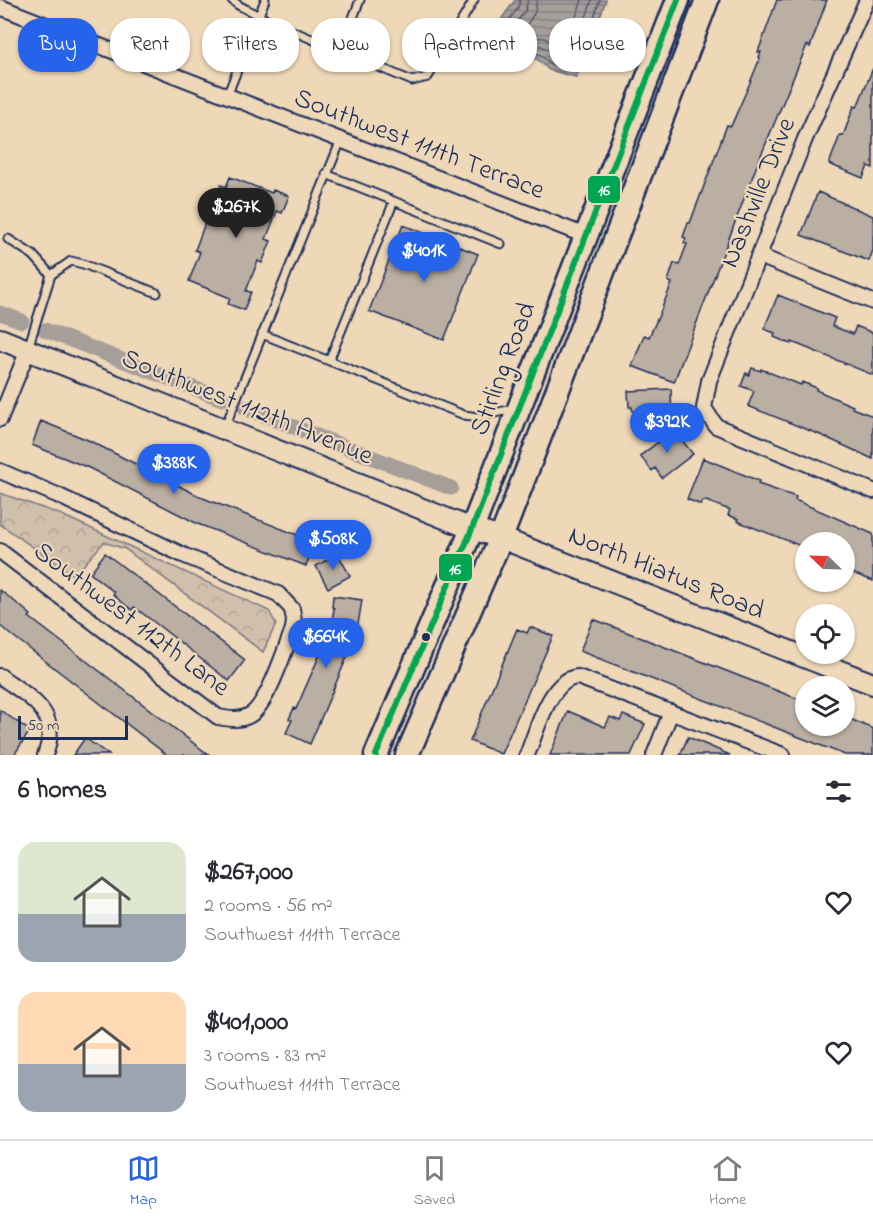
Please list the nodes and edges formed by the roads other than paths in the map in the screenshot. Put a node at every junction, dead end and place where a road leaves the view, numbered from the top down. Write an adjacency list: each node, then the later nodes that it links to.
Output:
1 (232, 0): 9 (lane)
2 (265, 0): 9 (lane)
3 (360, 0): 10 (lane)
4 (474, 0): 12 (lane)
5 (678, 0): 17 (main road, Stirling Road)
6 (708, 0): 34 (main road)
7 (867, 0): 20 (street, Nashville Drive)
8 (0, 8): 13 (street, Southwest 111th Terrace)
9 (259, 15): 11 (lane); 13 (lane)
10 (353, 18)
11 (311, 38)
12 (390, 72)
13 (227, 96): 14 (street, Southwest 111th Terrace)
14 (340, 140): 15 (lane); 17 (street, Southwest 111th Terrace)
15 (326, 174): 16 (lane); 24 (lane)
16 (394, 201): 19 (lane); 27 (lane)
17 (586, 236): 28 (main road, Stirling Road)
18 (8, 239): 21 (lane)
19 (501, 244)
20 (759, 256): 23 (street); 32 (street, Nashville Drive)
21 (51, 275): 22 (lane); 26 (lane)
22 (157, 293)
23 (873, 302)
24 (262, 334): 27 (lane); 30 (lane)
25 (0, 339): 26 (street, Southwest 112th Avenue)
26 (28, 350): 29 (street); 30 (street, Southwest 112th Avenue)
27 (329, 361): 28 (lane)
28 (520, 408): 33 (main road, Stirling Road)
29 (0, 419)
30 (224, 428): 33 (street, Southwest 112th Avenue)
31 (0, 471): 35 (street, Southwest 112th Lane)
32 (873, 491)
33 (472, 529): 34 (street, North Hiatus Road); 40 (main road, Stirling Road)
34 (501, 538): 37 (street, North Hiatus Road); 41 (main road)
35 (0, 551)
36 (0, 676): 39 (street)
37 (873, 684)
38 (671, 712): 42 (street); 43 (street); 44 (street)
39 (45, 755)
40 (376, 755)
41 (407, 755)
42 (527, 755)
43 (654, 755)
44 (783, 755)

